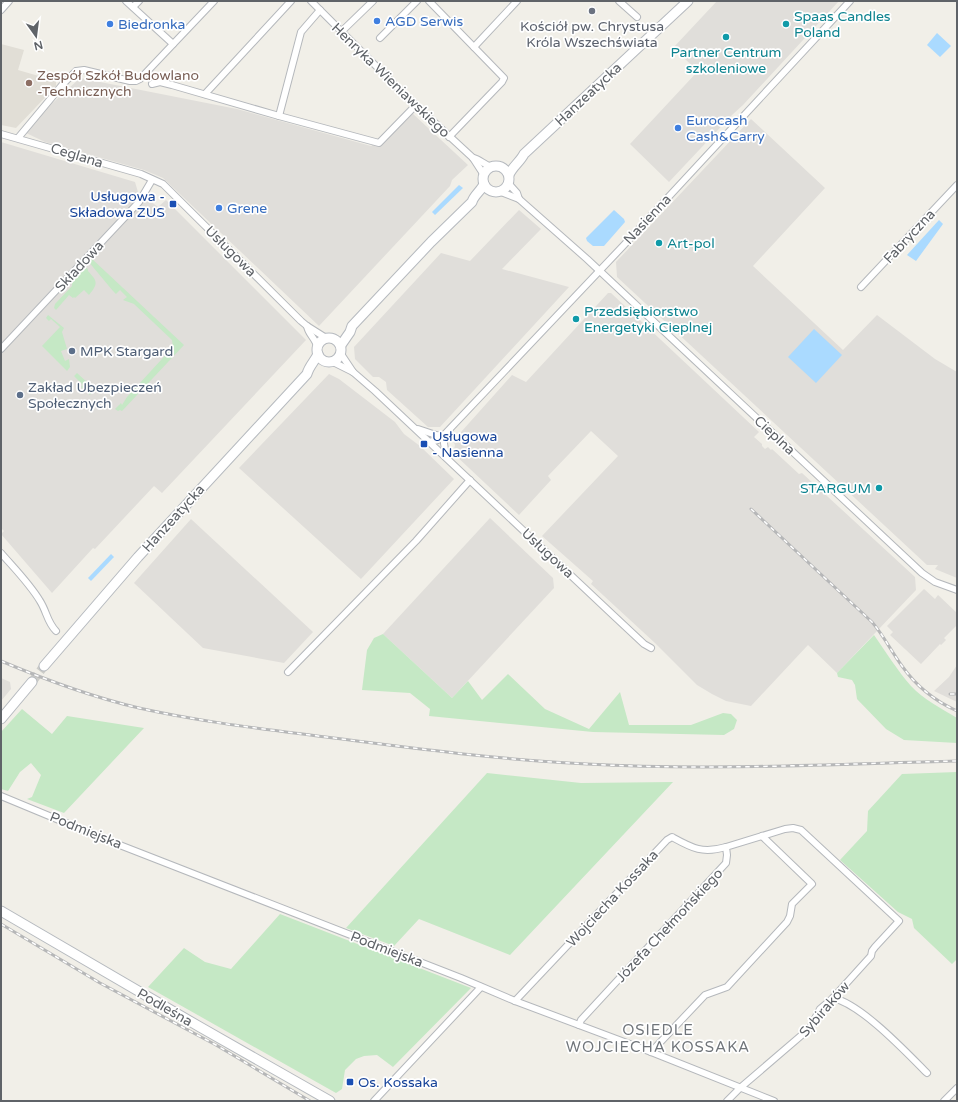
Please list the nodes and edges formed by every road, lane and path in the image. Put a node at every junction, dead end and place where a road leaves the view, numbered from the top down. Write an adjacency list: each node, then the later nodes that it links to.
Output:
1 (9, 1): 15 (street)
2 (126, 1): 14 (street)
3 (139, 1): 14 (street)
4 (214, 1): 20 (street)
5 (291, 1): 23 (street)
6 (311, 1): 16 (street, Henryka Wieniawskiego)
7 (373, 1): 18 (street)
8 (417, 1): 19 (street)
9 (429, 1): 21 (street)
10 (517, 1): 21 (street)
11 (619, 1): 17 (street)
12 (688, 1): 29 (street, Hanzeatycka)
13 (850, 1): 40 (street, Nasienna)
14 (133, 7): 20 (street)
15 (1, 10)
16 (320, 10): 18 (street, Henryka Wieniawskiego); 25 (street)
17 (637, 17)
18 (341, 32): 24 (street, Henryka Wieniawskiego)
19 (380, 38)
20 (175, 42): 28 (street)
21 (474, 47): 27 (street)
22 (152, 84): 23 (street)
23 (205, 94): 25 (street)
24 (416, 106): 25 (street); 27 (street, Henryka Wieniawskiego)
25 (279, 116)
26 (1, 134): 28 (street, Ceglana)
27 (449, 137): 30 (street, Henryka Wieniawskiego)
28 (18, 138): 33 (street, Ceglana)
29 (524, 154): 31 (street, Hanzeatycka); 32 (street, Hanzeatycka)
30 (473, 158): 31 (street, Henryka Wieniawskiego); 34 (street, Henryka Wieniawskiego)
31 (496, 167): 32 (street); 34 (street)
32 (509, 179): 37 (street); 38 (street)
33 (152, 180): 42 (street, Usługowa); 45 (street, Składowa)
34 (484, 180): 36 (street); 39 (street)
35 (957, 185): 41 (street, Fabryczna)
36 (491, 191): 37 (street); 39 (street)
37 (501, 192): 38 (street)
38 (519, 199): 40 (street)
39 (472, 202): 43 (street)
40 (599, 270): 52 (street, Nasienna); 57 (street, Cieplna)
41 (861, 287)
42 (307, 326): 44 (street, Usługowa); 47 (street, Usługowa)
43 (352, 326): 44 (street); 46 (street)
44 (329, 338): 46 (street); 47 (street)
45 (1, 349)
46 (341, 349): 48 (street); 49 (street, Usługowa)
47 (318, 350): 48 (street); 50 (street, Hanzeatycka)
48 (330, 362): 49 (street, Usługowa); 50 (street, Hanzeatycka)
49 (353, 372): 51 (street, Usługowa)
50 (307, 374): 60 (street, Hanzeatycka)
51 (415, 428): 52 (street, Usługowa); 53 (street, Usługowa)
52 (443, 436): 53 (street); 54 (street)
53 (429, 442): 54 (street, Usługowa)
54 (446, 457): 55 (street, Usługowa)
55 (470, 480): 59 (street, Usługowa); 61 (street)
56 (1, 553): 58 (street)
57 (957, 590)
58 (56, 631)
59 (651, 648)
60 (44, 666)
61 (288, 672)
62 (32, 682): 63 (street)
63 (1, 719)
64 (1, 796): 68 (street, Podmiejska)
65 (762, 836): 66 (street); 69 (street, Sybiraków); 72 (street)
66 (726, 847): 70 (street, Wojciecha Kossaka); 71 (street, Józefa Chełmońskiego)
67 (1, 911): 76 (street, Podleśna)
68 (481, 987): 70 (street, Podmiejska); 77 (street)
69 (833, 998): 73 (street); 74 (street, Sybiraków)
70 (515, 1001): 71 (street, Podmiejska)
71 (579, 1025): 72 (street, Podmiejska)
72 (651, 1052): 74 (street, Podmiejska)
73 (927, 1073)
74 (740, 1088): 78 (street, Sybiraków); 79 (street, Podmiejska)
75 (957, 1088): 80 (street)
76 (330, 1101)
77 (374, 1101)
78 (727, 1101)
79 (774, 1101)
80 (944, 1101)

